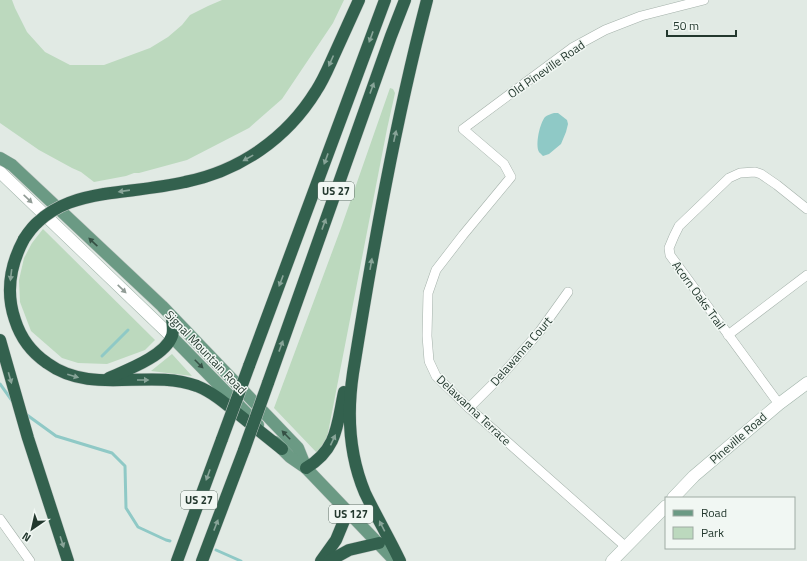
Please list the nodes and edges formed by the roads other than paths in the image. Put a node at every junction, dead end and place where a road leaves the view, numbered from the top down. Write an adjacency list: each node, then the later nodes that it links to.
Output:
1 (359, 0): 17 (highway, one-way to 17, bridge)
2 (384, 0): 31 (highway, US 27, one-way to 31, bridge)
3 (405, 0): 32 (highway, US 27, one-way to 3, bridge)
4 (427, 0): 11 (highway, one-way to 4)
5 (704, 0): 6 (street, Old Pineville Road)
6 (462, 129): 20 (street, Delawanna Terrace)
7 (0, 158): 13 (main road, Signal Mountain Road, one-way to 7)
8 (0, 172): 15 (main road, Signal Mountain Road, one-way to 15)
9 (807, 209): 14 (street, Acorn Oaks Trail)
10 (807, 275): 14 (street, Acorn Oaks Trail)
11 (366, 291): 22 (highway, one-way to 11); 36 (highway, one-way to 11)
12 (568, 292): 20 (street, Delawanna Court)
13 (172, 317): 15 (highway); 22 (main road, Signal Mountain Road, one-way to 13)
14 (728, 335): 19 (street, Acorn Oaks Trail)
15 (172, 337): 17 (highway); 21 (main road, Signal Mountain Road, one-way to 21)
16 (0, 340): 30 (highway, one-way to 30)
17 (104, 380): 21 (highway, one-way to 21)
18 (807, 383): 19 (main road, Pineville Road)
19 (779, 404): 23 (main road, Pineville Road)
20 (469, 408): 28 (street, Delawanna Terrace)
21 (282, 449): 22 (main road, US 127)
22 (306, 468): 25 (main road, Signal Mountain Road / US 127)
23 (675, 497)
24 (665, 507): 28 (main road)
25 (348, 511): 27 (main road, Signal Mountain Road / US 127); 33 (highway)
26 (0, 519): 29 (street)
27 (379, 543): 34 (highway); 35 (main road, Signal Mountain Road / US 127)
28 (626, 547): 37 (main road)
29 (30, 561)
30 (68, 561)
31 (177, 561)
32 (202, 561)
33 (321, 561)
34 (329, 561)
35 (396, 561)
36 (400, 561)
37 (612, 561)

